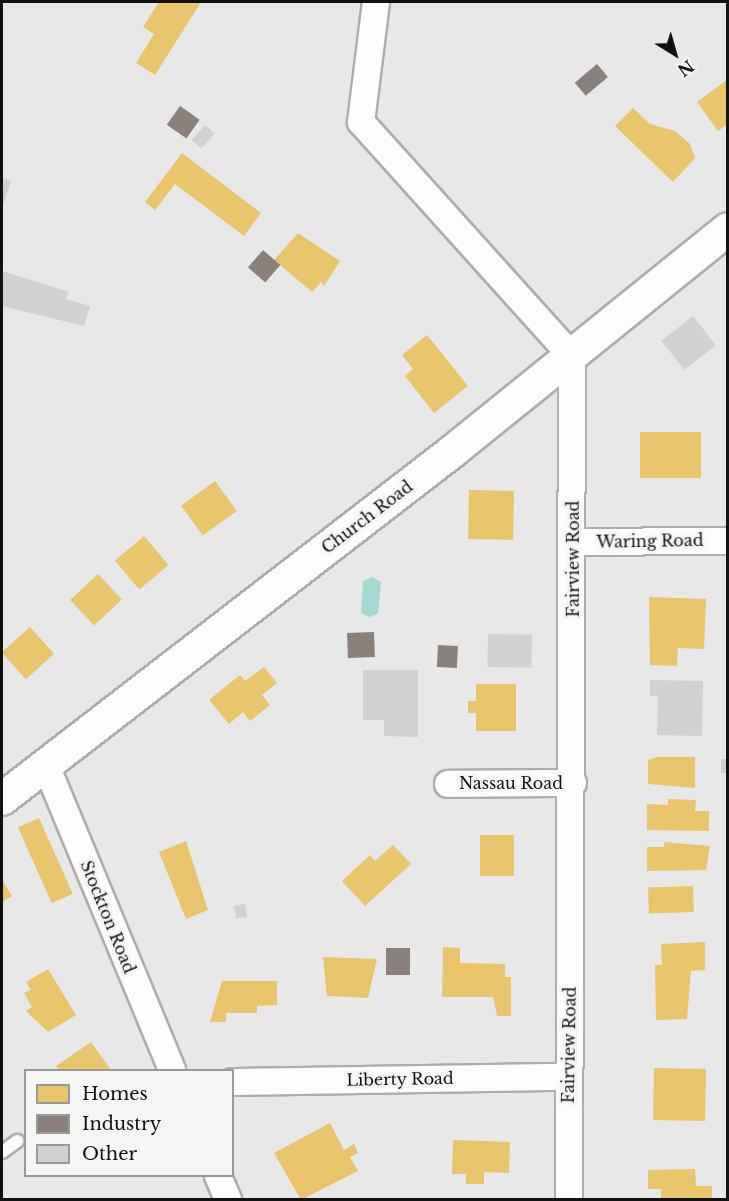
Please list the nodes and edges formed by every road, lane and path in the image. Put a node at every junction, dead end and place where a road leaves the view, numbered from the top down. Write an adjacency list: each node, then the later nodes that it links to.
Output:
1 (376, 2): 3 (street)
2 (728, 229): 3 (street, Church Road)
3 (572, 356): 5 (street, Fairview Road); 6 (street, Church Road)
4 (728, 541): 5 (street, Waring Road)
5 (573, 542): 7 (street, Fairview Road)
6 (45, 763): 9 (street, Church Road); 10 (street, Stockton Road)
7 (573, 783): 8 (street, Nassau Road); 11 (street, Fairview Road)
8 (448, 784)
9 (2, 799)
10 (171, 1069)
11 (568, 1077): 12 (street, Liberty Road); 17 (street, Fairview Road)
12 (234, 1082)
13 (17, 1141): 14 (lane)
14 (2, 1152)
15 (218, 1177): 16 (street)
16 (228, 1200)
17 (569, 1200)

